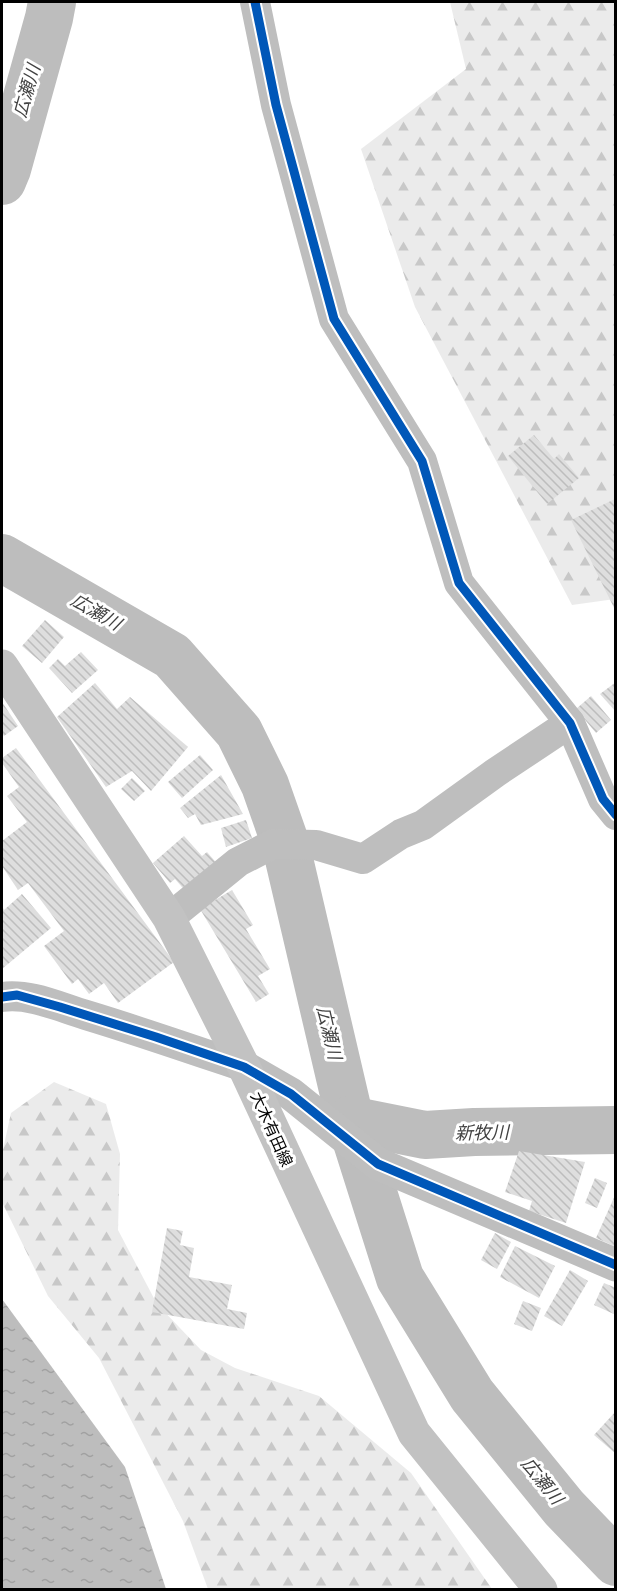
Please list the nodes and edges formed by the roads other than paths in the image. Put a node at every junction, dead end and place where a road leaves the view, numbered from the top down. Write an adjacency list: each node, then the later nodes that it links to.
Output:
1 (255, 2): 3 (street)
2 (2, 666): 5 (main road, 大木有田線)
3 (570, 723): 4 (street); 5 (street)
4 (615, 815)
5 (169, 918): 7 (main road, 大木有田線)
6 (2, 997): 7 (street)
7 (244, 1067): 8 (street); 9 (main road, 大木有田線)
8 (615, 1265)
9 (541, 1590)

